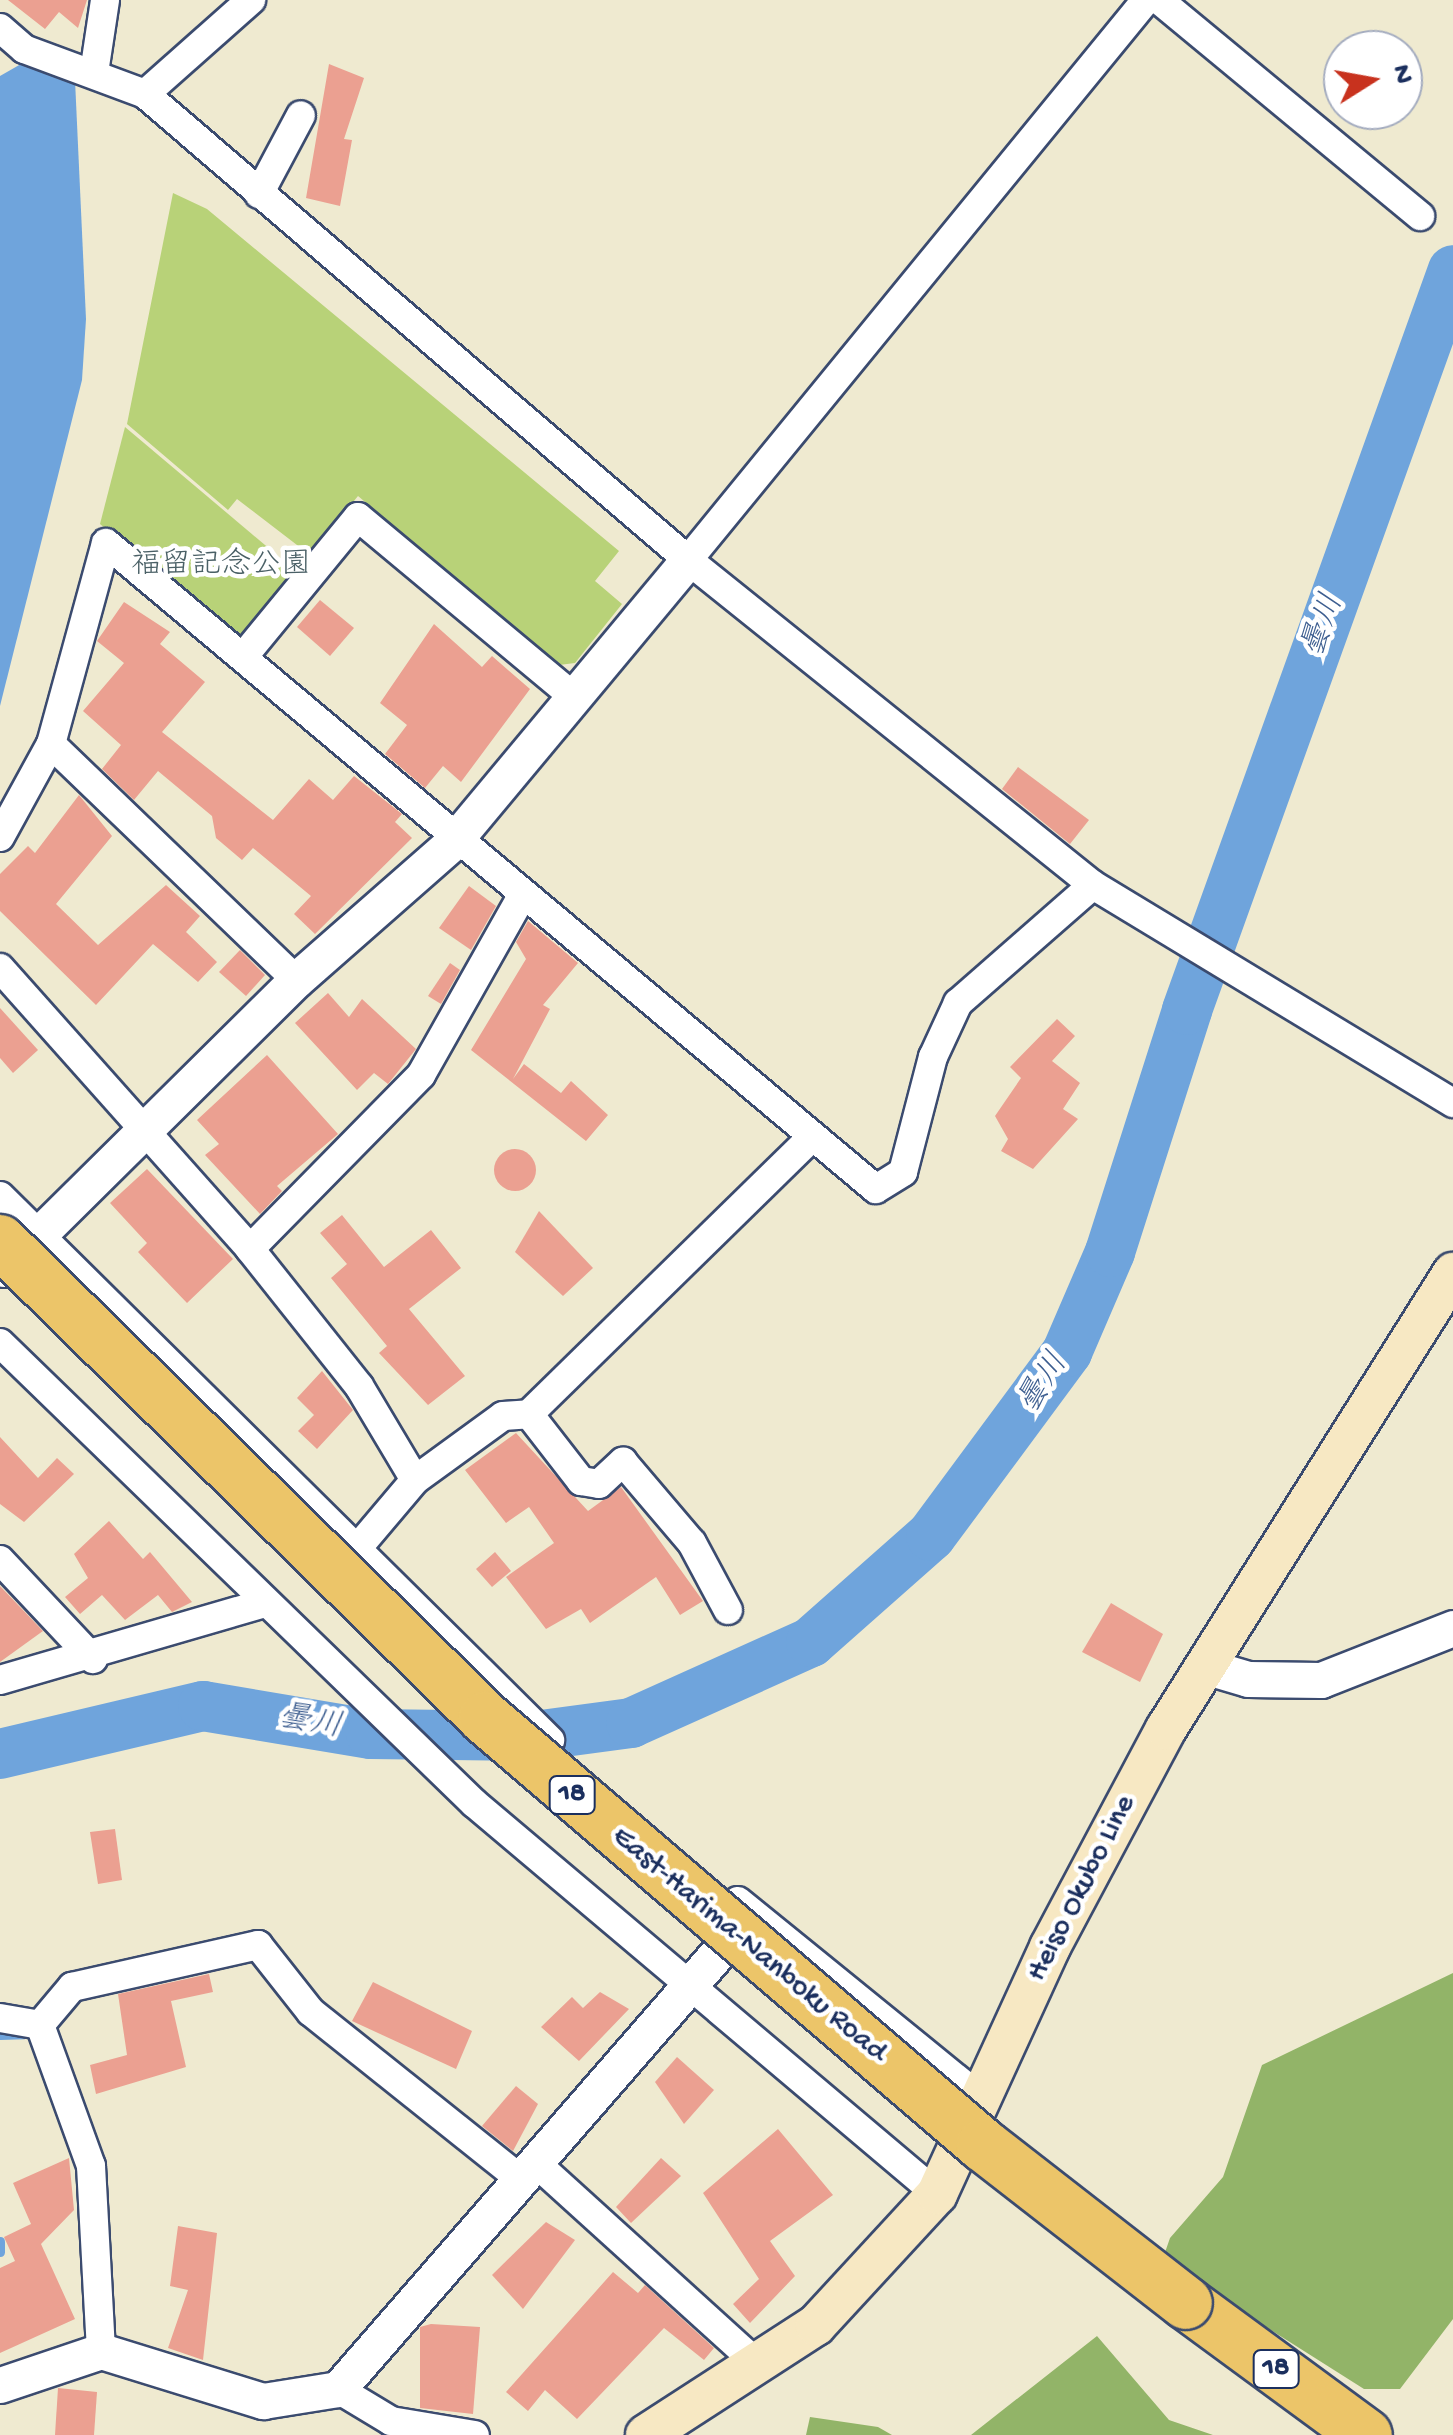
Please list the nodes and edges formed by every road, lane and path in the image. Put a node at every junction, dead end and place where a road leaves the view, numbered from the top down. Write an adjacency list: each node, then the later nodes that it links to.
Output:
1 (105, 0): 6 (street)
2 (252, 0): 7 (street)
3 (1146, 0): 11 (street)
4 (1160, 0): 10 (street)
5 (0, 28): 6 (street)
6 (94, 73): 7 (street)
7 (144, 94): 9 (street)
8 (301, 116): 9 (street)
9 (259, 194): 11 (street)
10 (1420, 216)
11 (688, 560): 13 (street); 17 (street)
12 (244, 657): 13 (street); 14 (street); 16 (street)
13 (572, 696): 16 (street)
14 (50, 744): 15 (street); 20 (street)
15 (0, 837)
16 (453, 842): 18 (street); 20 (street)
17 (1094, 885): 21 (street); 23 (street)
18 (520, 899): 23 (street); 26 (street)
19 (0, 968): 22 (street)
20 (296, 980): 22 (street)
21 (1453, 1103)
22 (149, 1126): 25 (street); 26 (street)
23 (812, 1137): 31 (street)
24 (0, 1196): 25 (street)
25 (17, 1237): 28 (street); 33 (street); 48 (highway, East-Harima-Nanboku Road / 18, bridge)
26 (250, 1249): 32 (street)
27 (1453, 1272): 39 (main road, Heiso Okubo Line)
28 (0, 1274)
29 (0, 1283): 48 (highway, East-Harima-Nanboku Road / 18)
30 (0, 1343): 35 (street)
31 (528, 1414): 32 (street); 36 (street)
32 (415, 1480): 33 (street)
33 (355, 1551): 41 (street)
34 (0, 1560): 38 (street)
35 (260, 1604): 38 (street); 42 (street)
36 (728, 1610)
37 (1453, 1628): 39 (street)
38 (93, 1659): 40 (street)
39 (1204, 1666): 45 (main road, Heiso Okubo Line)
40 (0, 1680)
41 (752, 1913): 42 (street); 45 (street)
42 (686, 1989): 46 (street); 47 (street)
43 (0, 2018): 44 (street)
44 (40, 2025): 46 (street); 49 (street)
45 (984, 2101): 47 (main road, Heiso Okubo Line)
46 (530, 2172): 50 (street); 52 (street)
47 (937, 2194): 50 (main road, Heiso Okubo Line)
48 (1177, 2314): 55 (highway, East-Harima-Nanboku Road / 18); 56 (highway, East-Harima-Nanboku Road / 18)
49 (102, 2352): 51 (street); 52 (street)
50 (759, 2364): 54 (main road, Heiso Okubo Line)
51 (0, 2384)
52 (338, 2389): 53 (street)
53 (476, 2435)
54 (646, 2435)
55 (1310, 2435)
56 (1366, 2435)

